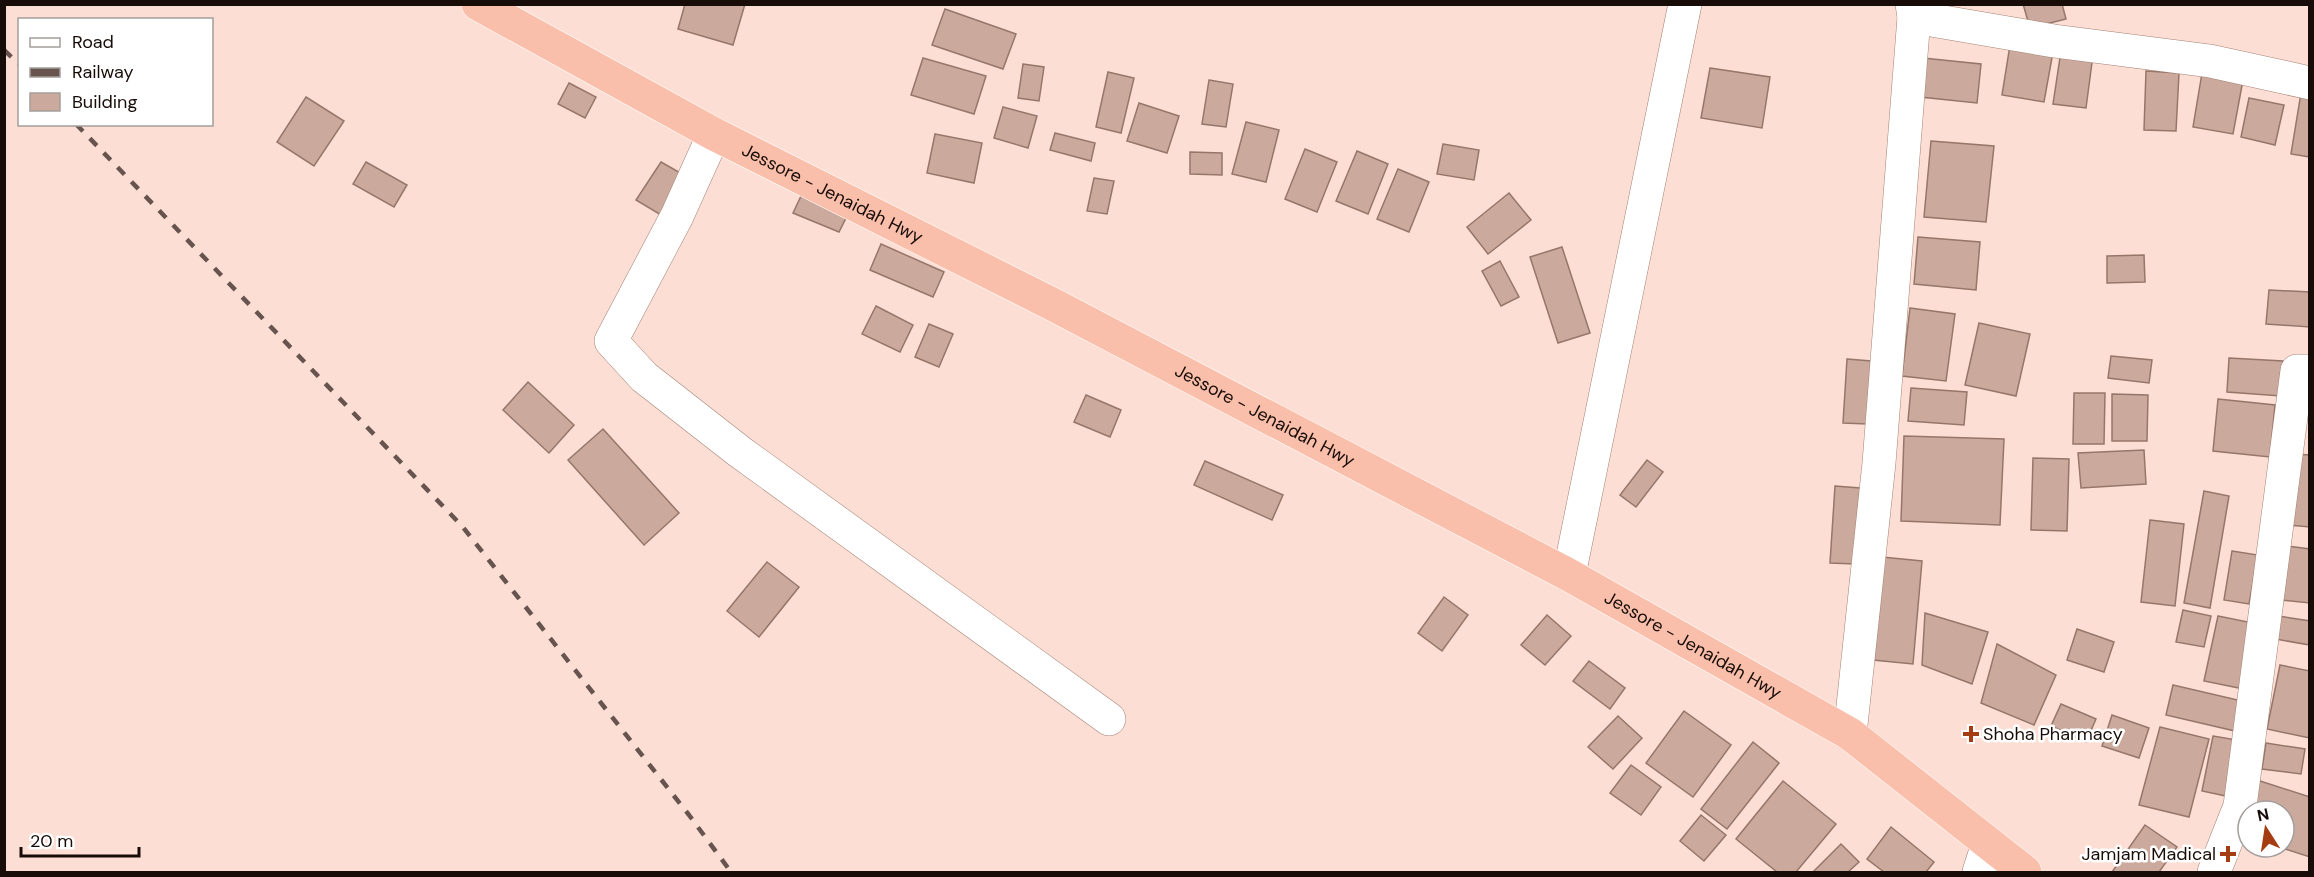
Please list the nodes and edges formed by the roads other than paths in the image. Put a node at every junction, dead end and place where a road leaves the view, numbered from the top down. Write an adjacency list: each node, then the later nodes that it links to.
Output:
1 (478, 4): 5 (highway, Jessore - Jenaidah Hwy)
2 (1685, 4): 7 (street)
3 (1913, 11): 4 (street); 9 (street)
4 (2310, 83)
5 (714, 134): 7 (highway, Jessore - Jenaidah Hwy); 8 (street)
6 (2310, 371): 12 (street)
7 (1569, 576): 9 (highway, Jessore - Jenaidah Hwy)
8 (1109, 719)
9 (1850, 734): 10 (highway, Jessore - Jenaidah Hwy)
10 (1983, 858): 11 (highway, Jessore - Jenaidah Hwy)
11 (2025, 873)
12 (2214, 873)

